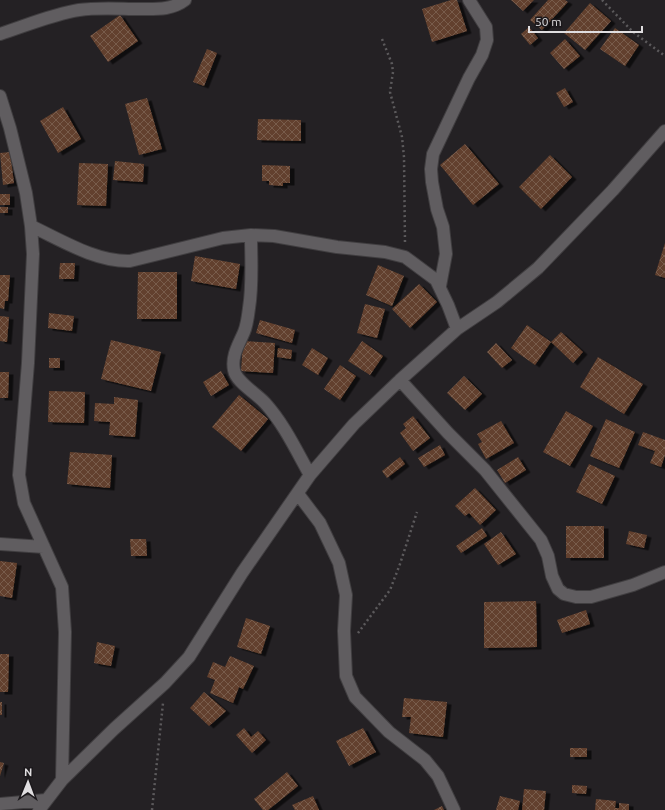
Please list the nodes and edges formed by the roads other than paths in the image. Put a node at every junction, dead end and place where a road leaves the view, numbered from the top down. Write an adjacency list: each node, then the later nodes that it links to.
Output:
1 (185, 0): 3 (street)
2 (468, 0): 9 (street)
3 (0, 34)
4 (0, 96): 5 (street)
5 (5, 129): 7 (street)
6 (665, 131): 10 (street)
7 (31, 226): 8 (street); 15 (street)
8 (251, 235): 9 (street); 12 (street)
9 (440, 286): 10 (street)
10 (457, 329): 11 (street)
11 (400, 380): 12 (street); 16 (street)
12 (310, 475): 13 (street)
13 (298, 494): 17 (street); 21 (street)
14 (0, 544): 15 (street)
15 (44, 547): 17 (street)
16 (665, 572)
17 (62, 780): 18 (street)
18 (46, 800): 19 (street); 20 (street)
19 (0, 804)
20 (39, 810)
21 (454, 810)

